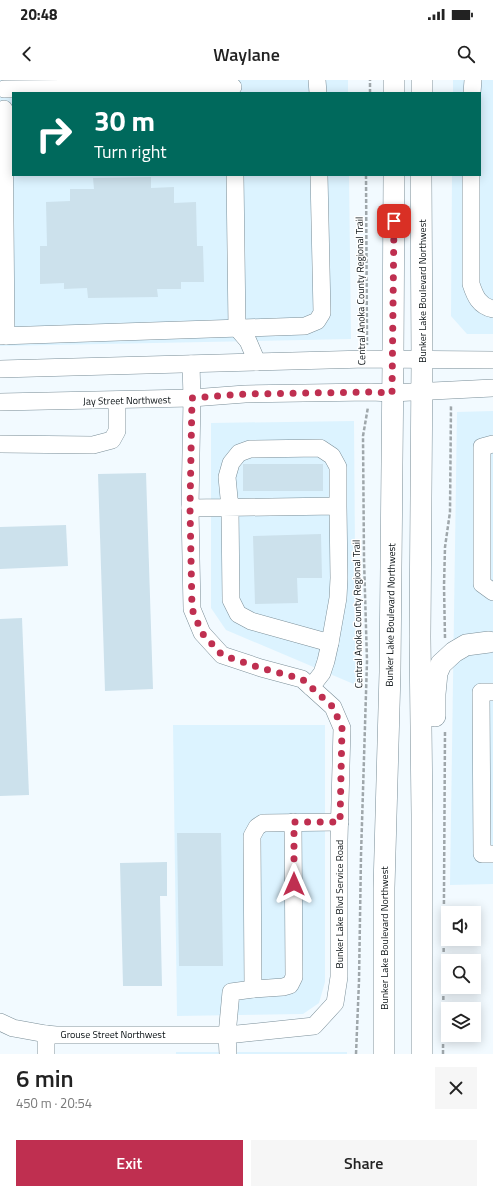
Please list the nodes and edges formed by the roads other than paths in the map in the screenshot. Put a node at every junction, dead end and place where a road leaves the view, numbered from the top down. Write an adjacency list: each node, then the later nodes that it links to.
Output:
1 (317, 80): 8 (street)
2 (394, 80): 9 (main road)
3 (422, 80): 10 (main road)
4 (473, 80): 11 (street)
5 (4, 85): 7 (street); 12 (street)
6 (233, 87): 7 (street)
7 (120, 91)
8 (318, 92)
9 (394, 92)
10 (422, 92)
11 (472, 92)
12 (2, 109): 13 (street)
13 (9, 132): 21 (street)
14 (235, 176): 20 (street)
15 (319, 176): 20 (street)
16 (394, 176): 22 (main road, Bunker Lake Boulevard Northwest)
17 (421, 176): 23 (main road, Bunker Lake Boulevard Northwest)
18 (471, 176): 19 (street)
19 (493, 308)
20 (237, 328): 21 (street); 25 (street)
21 (3, 336)
22 (393, 360): 23 (street); 25 (street); 30 (main road, Bunker Lake Boulevard Northwest)
23 (422, 360): 24 (street); 29 (main road, Bunker Lake Boulevard Northwest)
24 (493, 360)
25 (257, 362): 26 (street)
26 (191, 364): 27 (street); 31 (street, Bunker Lake Blvd Service Road)
27 (0, 369)
28 (493, 388): 29 (street, Jay Street Northwest)
29 (422, 391): 30 (street, Jay Street Northwest); 44 (main road, Bunker Lake Boulevard Northwest)
30 (392, 393): 31 (street, Jay Street Northwest); 54 (main road, Bunker Lake Boulevard Northwest)
31 (192, 398): 32 (street, Jay Street Northwest); 37 (street, Bunker Lake Blvd Service Road)
32 (117, 400): 33 (street, Jay Street Northwest); 34 (street)
33 (0, 402)
34 (0, 444)
35 (493, 444): 39 (street)
36 (338, 506): 38 (street); 38 (street); 41 (street)
37 (190, 508): 38 (street); 42 (street, Bunker Lake Blvd Service Road)
38 (230, 508): 41 (street)
39 (493, 592)
40 (491, 642): 44 (main road)
41 (330, 643): 42 (street)
42 (311, 687): 46 (street, Bunker Lake Blvd Service Road)
43 (493, 692): 47 (street)
44 (422, 814): 55 (main road, Bunker Lake Boulevard Northwest)
45 (294, 822): 46 (street); 48 (street); 48 (street)
46 (340, 822): 51 (street, Bunker Lake Blvd Service Road)
47 (493, 854)
48 (253, 989): 51 (street)
49 (0, 1022): 50 (street, Grouse Street Northwest)
50 (46, 1034): 51 (street, Grouse Street Northwest); 52 (street)
51 (227, 1035): 53 (street)
52 (46, 1054)
53 (228, 1054)
54 (384, 1054)
55 (422, 1054)

